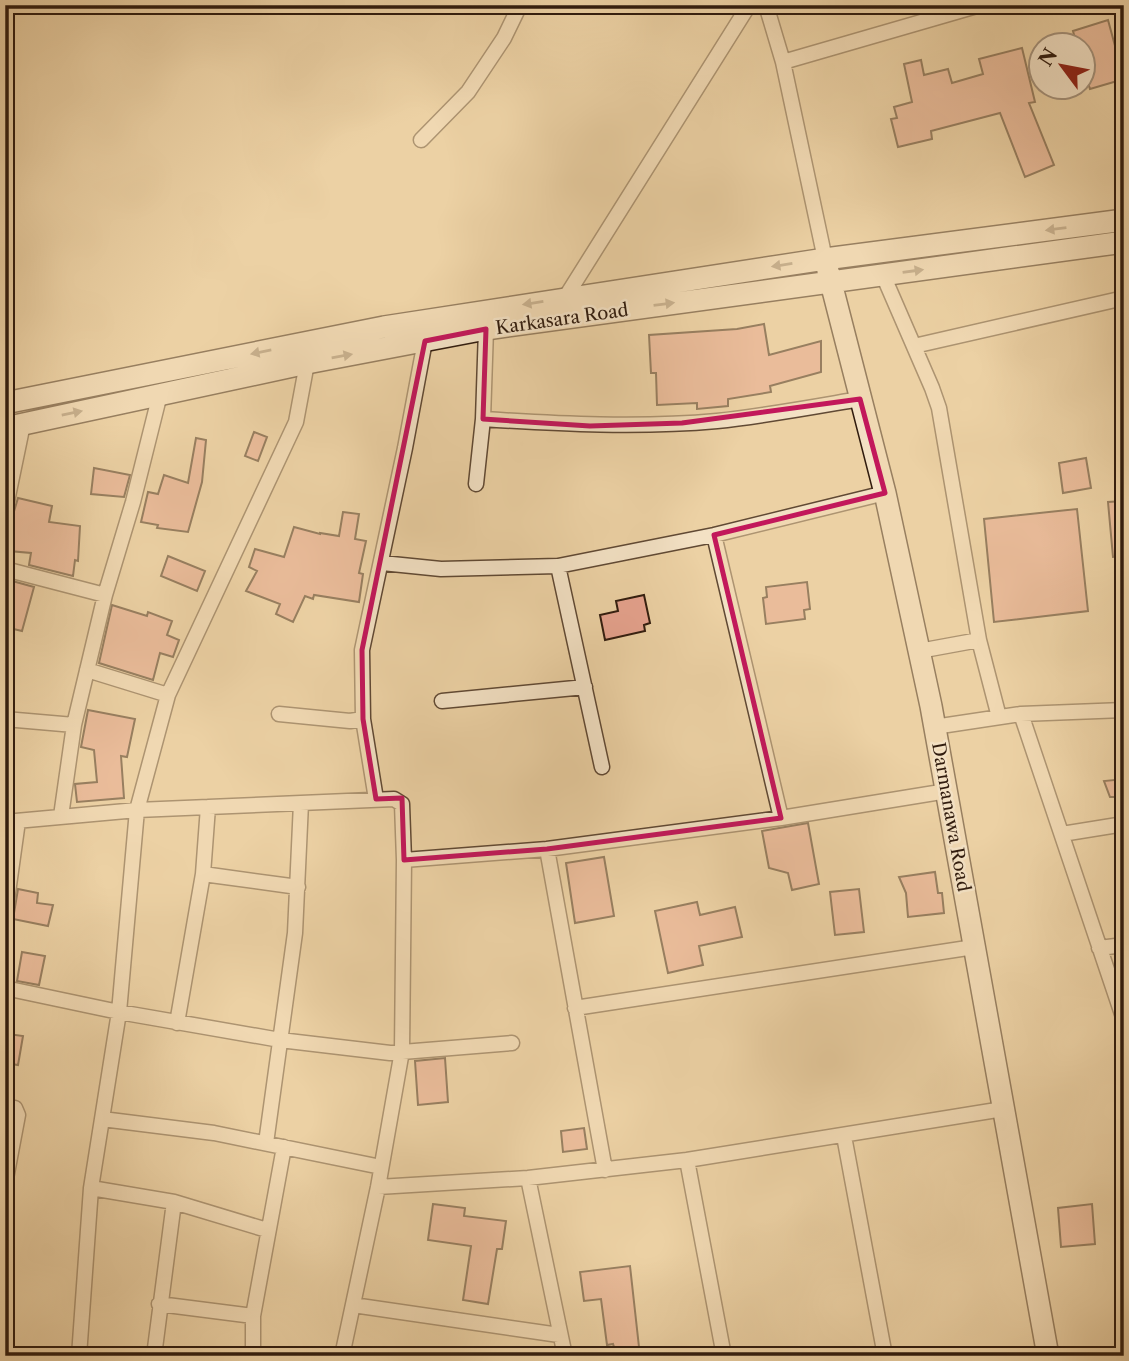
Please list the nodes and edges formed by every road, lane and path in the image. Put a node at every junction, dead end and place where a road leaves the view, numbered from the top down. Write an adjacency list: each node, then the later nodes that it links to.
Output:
1 (520, 5): 6 (street)
2 (749, 5): 12 (street)
3 (766, 5): 5 (street)
4 (981, 5): 5 (street)
5 (783, 62): 9 (street)
6 (421, 140)
7 (1124, 220): 9 (main road, Karkasara Road, one-way to 9)
8 (1124, 242): 10 (main road, Karkasara Road, one-way to 8)
9 (825, 259): 11 (main road, Darmanawa Road); 12 (main road, Karkasara Road, one-way to 12)
10 (883, 275): 11 (main road, Karkasara Road); 16 (street)
11 (830, 282): 14 (main road, Karkasara Road, one-way to 11); 19 (main road, Darmanawa Road)
12 (565, 298): 20 (main road, Karkasara Road, one-way to 20)
13 (1124, 298): 16 (street)
14 (486, 329): 15 (main road, Karkasara Road); 21 (street)
15 (425, 341): 17 (main road, Karkasara Road, one-way to 15); 27 (street)
16 (914, 346): 31 (street)
17 (307, 363): 18 (main road, Karkasara Road); 35 (street)
18 (160, 394): 22 (main road, Karkasara Road, one-way to 18); 30 (street)
19 (860, 399): 21 (street); 24 (main road, Darmanawa Road)
20 (5, 403)
21 (483, 419): 23 (street)
22 (14, 426): 25 (street)
23 (476, 484)
24 (885, 493): 26 (street); 32 (main road, Darmanawa Road)
25 (5, 511)
26 (714, 535): 28 (street); 52 (street)
27 (382, 563): 28 (street); 42 (street)
28 (558, 566): 34 (street)
29 (5, 569): 30 (street)
30 (105, 595): 33 (street)
31 (979, 640): 32 (street); 40 (street)
32 (919, 650): 44 (main road, Darmanawa Road)
33 (87, 670): 35 (street); 43 (street)
34 (585, 687): 36 (street); 45 (street)
35 (168, 695): 50 (street)
36 (442, 701)
37 (1124, 710): 38 (street)
38 (1021, 713): 40 (street); 55 (street)
39 (279, 714): 42 (street)
40 (999, 717): 44 (street)
41 (5, 719): 43 (street)
42 (363, 719): 47 (street)
43 (74, 725): 51 (street)
44 (934, 727): 46 (main road, Darmanawa Road)
45 (602, 767)
46 (947, 791): 52 (street); 62 (main road, Darmanawa Road)
47 (376, 799): 48 (street); 57 (street)
48 (301, 803): 49 (street); 59 (street)
49 (208, 807): 50 (street); 58 (street)
50 (137, 810): 51 (street); 66 (street)
51 (61, 816): 53 (street)
52 (781, 818): 56 (street)
53 (12, 822): 60 (street)
54 (1124, 824): 55 (street)
55 (1062, 834): 63 (street)
56 (547, 849): 57 (street); 65 (street)
57 (404, 860): 71 (street)
58 (203, 874): 59 (street); 68 (street)
59 (298, 887): 69 (street)
60 (5, 914)
61 (1124, 945): 63 (street)
62 (974, 947): 65 (street); 73 (main road, Darmanawa Road)
63 (1099, 948): 67 (street)
64 (5, 988): 66 (street)
65 (575, 1008): 80 (street)
66 (119, 1012): 68 (street); 74 (street)
67 (1124, 1020)
68 (177, 1023): 69 (street)
69 (280, 1040): 71 (street); 76 (street)
70 (512, 1043): 71 (street)
71 (402, 1051): 79 (street)
72 (5, 1106): 82 (street)
73 (1003, 1109): 75 (street); 98 (main road, Darmanawa Road)
74 (102, 1119): 76 (street); 84 (street)
75 (844, 1136): 78 (street); 97 (street)
76 (266, 1143): 77 (street)
77 (284, 1147): 79 (street); 86 (street)
78 (687, 1160): 80 (street); 96 (street)
79 (381, 1167): 83 (street)
80 (605, 1170): 81 (street)
81 (528, 1178): 83 (street); 90 (street)
82 (5, 1184)
83 (378, 1186): 88 (street)
84 (91, 1188): 85 (street); 91 (street)
85 (174, 1202): 86 (street); 87 (street)
86 (267, 1230): 89 (street)
87 (159, 1304): 89 (street); 92 (street)
88 (353, 1305): 90 (street); 94 (street)
89 (253, 1317): 93 (street)
90 (559, 1335): 95 (street)
91 (79, 1356)
92 (154, 1356)
93 (253, 1356)
94 (342, 1356)
95 (565, 1356)
96 (724, 1356)
97 (885, 1356)
98 (1048, 1356)

